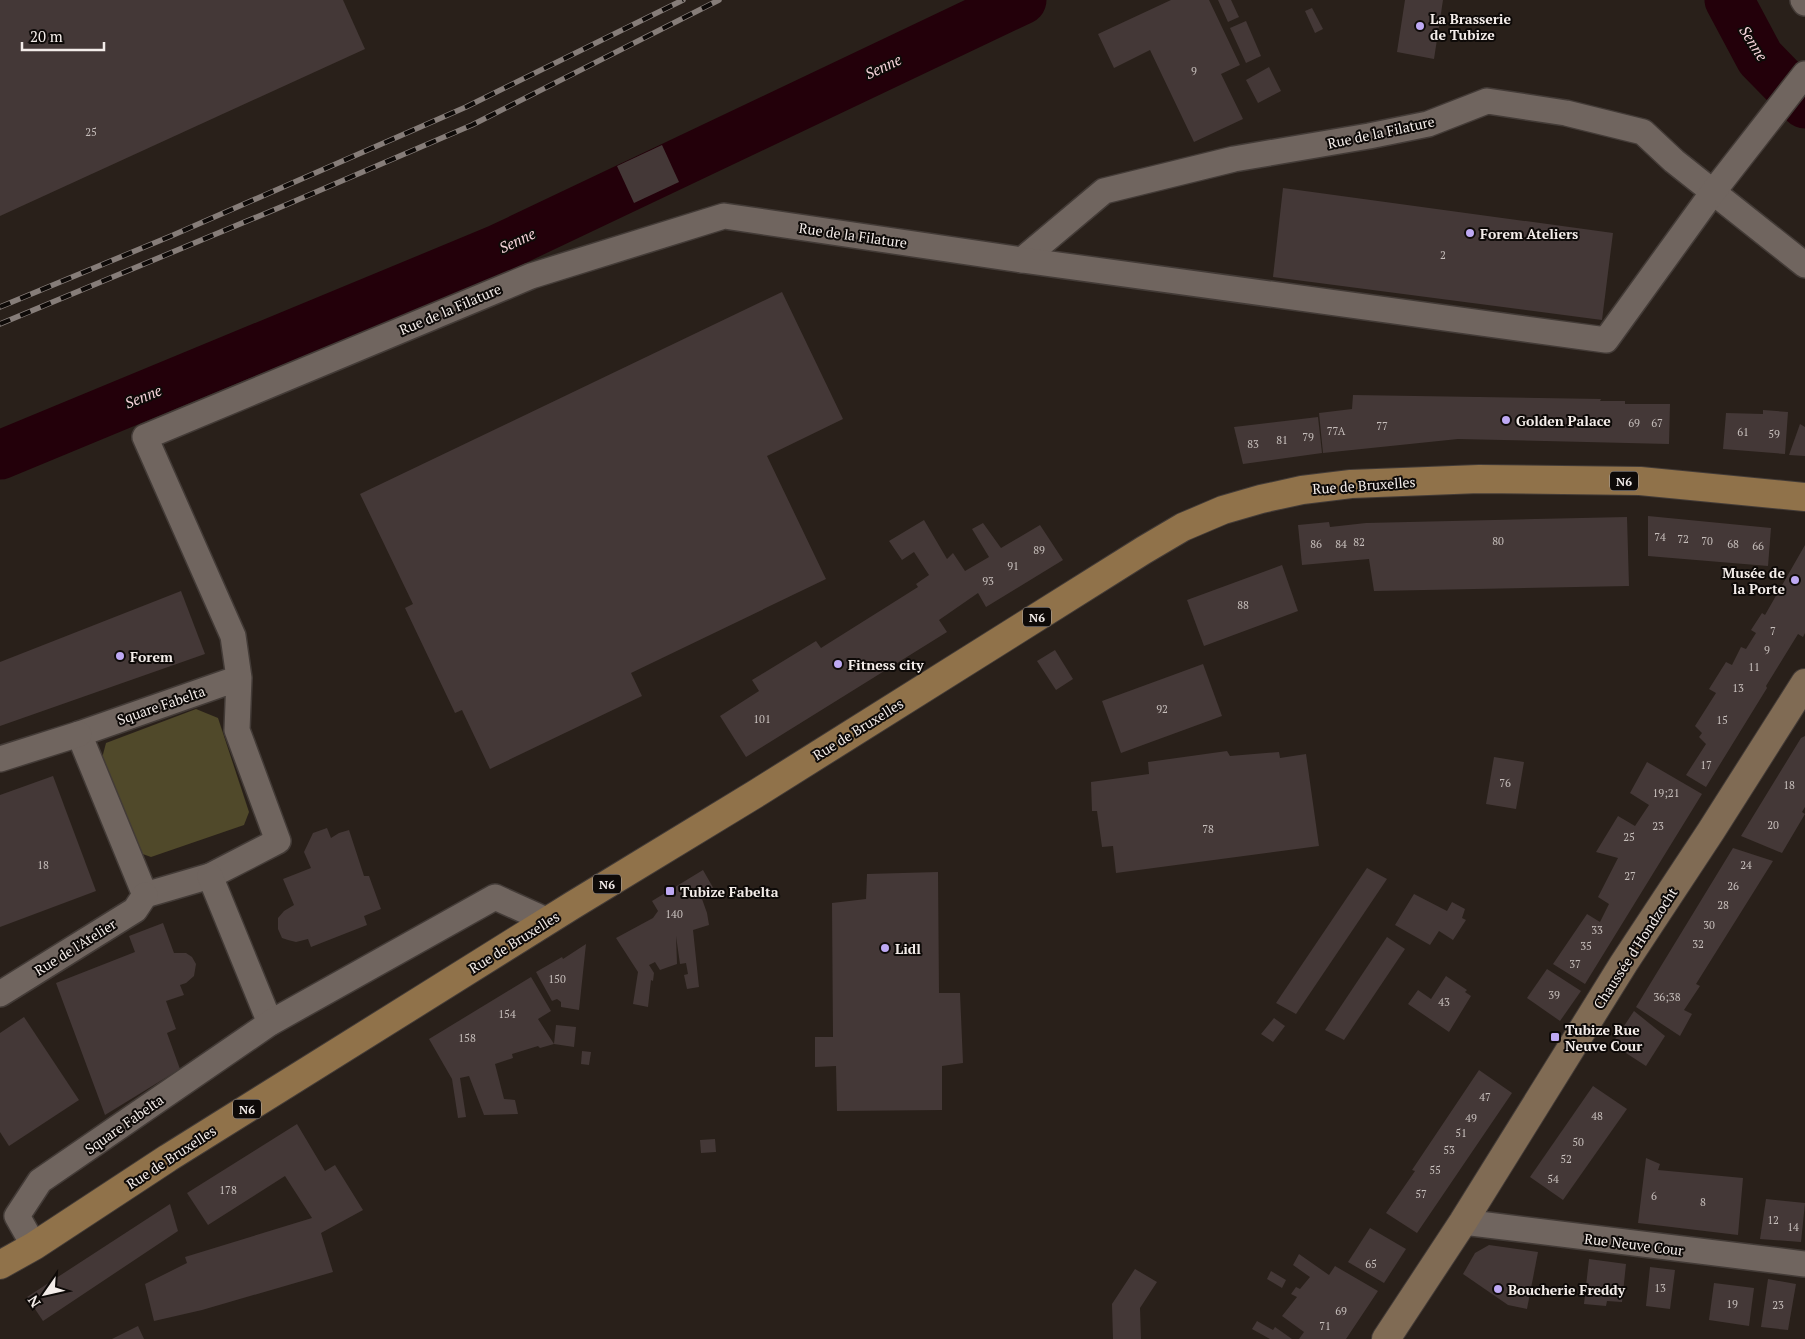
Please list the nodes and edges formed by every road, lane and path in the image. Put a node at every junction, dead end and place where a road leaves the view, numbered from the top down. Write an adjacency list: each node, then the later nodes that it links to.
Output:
1 (1805, 74): 2 (street)
2 (1713, 192): 3 (street, Rue de la Filature); 3 (street, Rue de la Filature); 4 (street, Rue de la Filature)
3 (1022, 260): 6 (street, Rue de la Filature)
4 (1805, 265)
5 (1805, 497): 12 (main road, Rue de Bruxelles / N6)
6 (239, 678): 8 (street, Square Fabelta); 10 (street)
7 (1803, 692): 15 (main road, Chaussée d'Hondzocht)
8 (79, 734): 9 (street); 11 (street)
9 (0, 759)
10 (210, 876): 11 (street); 14 (street)
11 (145, 895): 13 (street, Rue de l'Atelier)
12 (548, 920): 14 (street, Square Fabelta); 16 (main road, Rue de Bruxelles / N6)
13 (0, 994)
14 (270, 1023): 16 (street, Square Fabelta)
15 (1464, 1222): 17 (street, Rue Neuve Cour); 19 (main road, Chaussée d'Hondzocht)
16 (34, 1246): 18 (main road, Rue de Bruxelles / N6)
17 (1805, 1264)
18 (0, 1265)
19 (1386, 1339)

